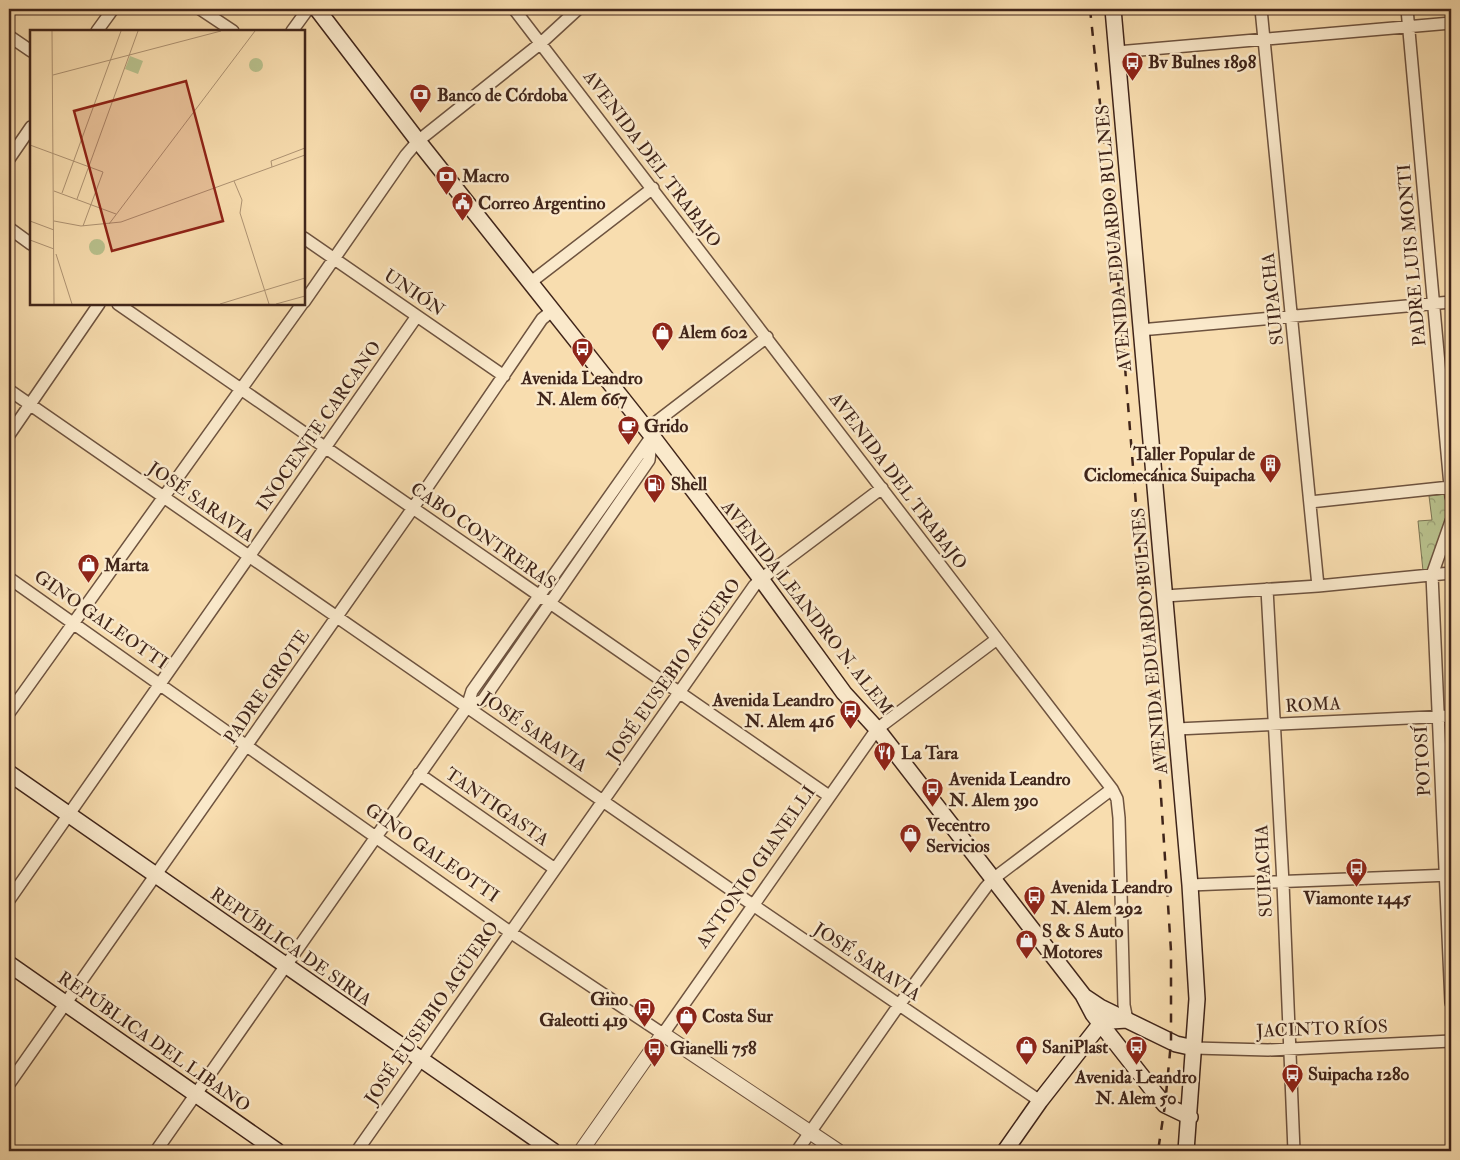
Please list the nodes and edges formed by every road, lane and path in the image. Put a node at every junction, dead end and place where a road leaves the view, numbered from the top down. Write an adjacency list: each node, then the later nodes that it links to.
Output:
1 (113, 9): 12 (street)
2 (200, 9): 13 (street)
3 (308, 9): 14 (street)
4 (317, 9): 21 (main road, AVENIDA LEANDRO N. ALEM)
5 (514, 9): 17 (street, AVENIDA DEL TRABAJO)
6 (578, 9): 17 (street)
7 (1113, 9): 19 (main road, AVENIDA EDUARDO BULNES)
8 (1261, 9): 16 (street, SUIPACHA)
9 (1407, 9): 11 (street, PADRE LUIS MONTI)
10 (1451, 23): 11 (street)
11 (1408, 27): 16 (street); 31 (street, PADRE LUIS MONTI)
12 (99, 30)
13 (232, 30)
14 (293, 30)
15 (9, 36): 18 (street)
16 (1263, 40): 19 (street); 37 (street, SUIPACHA)
17 (541, 43): 21 (street); 23 (street, AVENIDA DEL TRABAJO)
18 (30, 50)
19 (1117, 52): 38 (main road, AVENIDA EDUARDO BULNES)
20 (30, 128): 22 (street)
21 (418, 140): 27 (street); 28 (main road, AVENIDA LEANDRO N. ALEM)
22 (9, 160)
23 (653, 188): 28 (street); 39 (street, AVENIDA DEL TRABAJO)
24 (9, 228): 26 (street)
25 (305, 239): 27 (street, UNIÓN)
26 (30, 243)
27 (334, 259): 29 (street); 36 (street, UNIÓN)
28 (531, 282): 35 (main road, AVENIDA LEANDRO N. ALEM)
29 (305, 300)
30 (1451, 302): 31 (street)
31 (1434, 304): 37 (street); 48 (street, PADRE LUIS MONTI)
32 (98, 305): 43 (street)
33 (119, 305): 41 (street, CABO CONTRERAS)
34 (302, 305): 41 (street)
35 (553, 310): 40 (street, PADRE GROTE); 45 (main road, AVENIDA LEANDRO N. ALEM)
36 (417, 316): 40 (street, UNIÓN); 46 (street, INOCENTE CARCANO)
37 (1292, 316): 38 (street); 50 (street, SUIPACHA)
38 (1140, 330): 60 (main road, AVENIDA EDUARDO BULNES)
39 (767, 337): 45 (street); 47 (street, AVENIDA DEL TRABAJO)
40 (504, 376): 51 (street, PADRE GROTE)
41 (241, 389): 46 (street, CABO CONTRERAS); 49 (street)
42 (9, 390): 43 (street, JOSÉ SARAVIA)
43 (30, 405): 44 (street); 49 (street, JOSÉ SARAVIA)
44 (9, 435)
45 (652, 436): 57 (main road, AVENIDA LEANDRO N. ALEM); 61 (street)
46 (325, 447): 51 (street, CABO CONTRERAS); 53 (street, INOCENTE CARCANO)
47 (882, 488): 57 (street, JOSÉ EUSEBIO AGÜERO); 64 (street, AVENIDA DEL TRABAJO)
48 (1451, 492): 50 (street)
49 (163, 497): 53 (street, JOSÉ SARAVIA); 63 (street)
50 (1310, 502): 58 (street, SUIPACHA)
51 (413, 508): 61 (street, CABO CONTRERAS); 62 (street, PADRE GROTE)
52 (1451, 521): 55 (street, POTOSÍ)
53 (249, 556): 62 (street, JOSÉ SARAVIA); 65 (street, INOCENTE CARCANO)
54 (1451, 573): 55 (street)
55 (1432, 575): 58 (street); 70 (street, POTOSÍ)
56 (9, 578): 63 (street, GINO GALEOTTI)
57 (761, 578): 66 (street, JOSÉ EUSEBIO AGÜERO); 73 (main road, AVENIDA LEANDRO N. ALEM)
58 (1318, 586): 59 (street)
59 (1267, 589): 60 (street); 71 (street, SUIPACHA)
60 (1165, 596): 72 (main road, AVENIDA EDUARDO BULNES)
61 (544, 600): 66 (street, CABO CONTRERAS); 67 (street)
62 (337, 617): 67 (street, JOSÉ SARAVIA); 74 (street, PADRE GROTE)
63 (73, 623): 65 (street, GINO GALEOTTI); 68 (street)
64 (997, 639): 73 (street, ANTONIO GIANELLI); 77 (street, AVENIDA DEL TRABAJO)
65 (160, 684): 74 (street, GINO GALEOTTI); 80 (street, INOCENTE CARCANO)
66 (679, 692): 78 (street, CABO CONTRERAS); 79 (street, JOSÉ EUSEBIO AGÜERO)
67 (467, 708): 76 (street); 79 (street, JOSÉ SARAVIA)
68 (9, 713)
69 (1451, 716): 70 (street, ROMA)
70 (1438, 717): 71 (street, ROMA); 84 (street, POTOSÍ)
71 (1274, 724): 72 (street, ROMA); 86 (street, SUIPACHA)
72 (1177, 728): 87 (main road, AVENIDA EDUARDO BULNES)
73 (877, 729): 78 (street, ANTONIO GIANELLI); 85 (main road, AVENIDA LEANDRO N. ALEM)
74 (246, 746): 81 (street, GINO GALEOTTI); 83 (street, PADRE GROTE)
75 (9, 773): 80 (main road, REPÚBLICA DE SIRIA)
76 (419, 774): 81 (street); 82 (street, TANTIGASTA)
77 (1112, 789): 85 (street); 97 (street, AVENIDA DEL TRABAJO)
78 (829, 796): 89 (street, ANTONIO GIANELLI)
79 (602, 801): 82 (street, JOSÉ EUSEBIO AGÜERO); 89 (street, JOSÉ SARAVIA)
80 (68, 815): 83 (main road, REPÚBLICA DE SIRIA); 88 (street, INOCENTE CARCANO)
81 (376, 837): 90 (street, GINO GALEOTTI); 92 (street)
82 (555, 869): 90 (street, JOSÉ EUSEBIO AGÜERO)
83 (155, 875): 92 (main road, REPÚBLICA DE SIRIA); 94 (street, PADRE GROTE)
84 (1448, 875): 86 (street); 95 (street, POTOSÍ)
85 (993, 878): 93 (main road, AVENIDA LEANDRO N. ALEM); 96 (street)
86 (1283, 883): 87 (street); 102 (street, SUIPACHA)
87 (1190, 885): 101 (main road, AVENIDA EDUARDO BULNES)
88 (9, 900)
89 (753, 905): 96 (street, JOSÉ SARAVIA); 99 (street, ANTONIO GIANELLI)
90 (510, 932): 99 (street, GINO GALEOTTI); 103 (street, JOSÉ EUSEBIO AGÜERO)
91 (9, 964): 94 (main road, REPÚBLICA DEL LIBANO)
92 (285, 966): 103 (main road, REPÚBLICA DE SIRIA); 105 (street)
93 (1083, 995): 97 (main road, AVENIDA LEANDRO N. ALEM); 98 (main road, AVENIDA LEANDRO N. ALEM)
94 (65, 1003): 104 (street, PADRE GROTE); 105 (main road, REPÚBLICA DEL LIBANO)
95 (1451, 1003)
96 (899, 1005): 106 (street, JOSÉ SARAVIA); 108 (street)
97 (1127, 1020): 98 (main road); 101 (main road, AVENIDA LEANDRO N. ALEM)
98 (1102, 1024): 106 (main road); 107 (main road, AVENIDA LEANDRO N. ALEM)
99 (663, 1034): 108 (street, GINO GALEOTTI); 113 (street, ANTONIO GIANELLI)
100 (1451, 1040): 102 (street, JACINTO RÍOS)
101 (1194, 1048): 102 (street, JACINTO RÍOS); 107 (main road, AVENIDA EDUARDO BULNES)
102 (1290, 1048): 118 (street, SUIPACHA)
103 (421, 1060): 111 (street, JOSÉ EUSEBIO AGÜERO); 112 (main road, REPÚBLICA DE SIRIA)
104 (9, 1084)
105 (196, 1094): 109 (street); 110 (main road, REPÚBLICA DEL LIBANO)
106 (1040, 1101): 116 (main road)
107 (1190, 1117): 117 (main road, AVENIDA EDUARDO BULNES)
108 (810, 1132): 114 (street); 115 (street, GINO GALEOTTI)
109 (156, 1151)
110 (277, 1151)
111 (357, 1151)
112 (553, 1151)
113 (581, 1151)
114 (796, 1151)
115 (838, 1151)
116 (1006, 1151)
117 (1186, 1151)
118 (1294, 1151)

